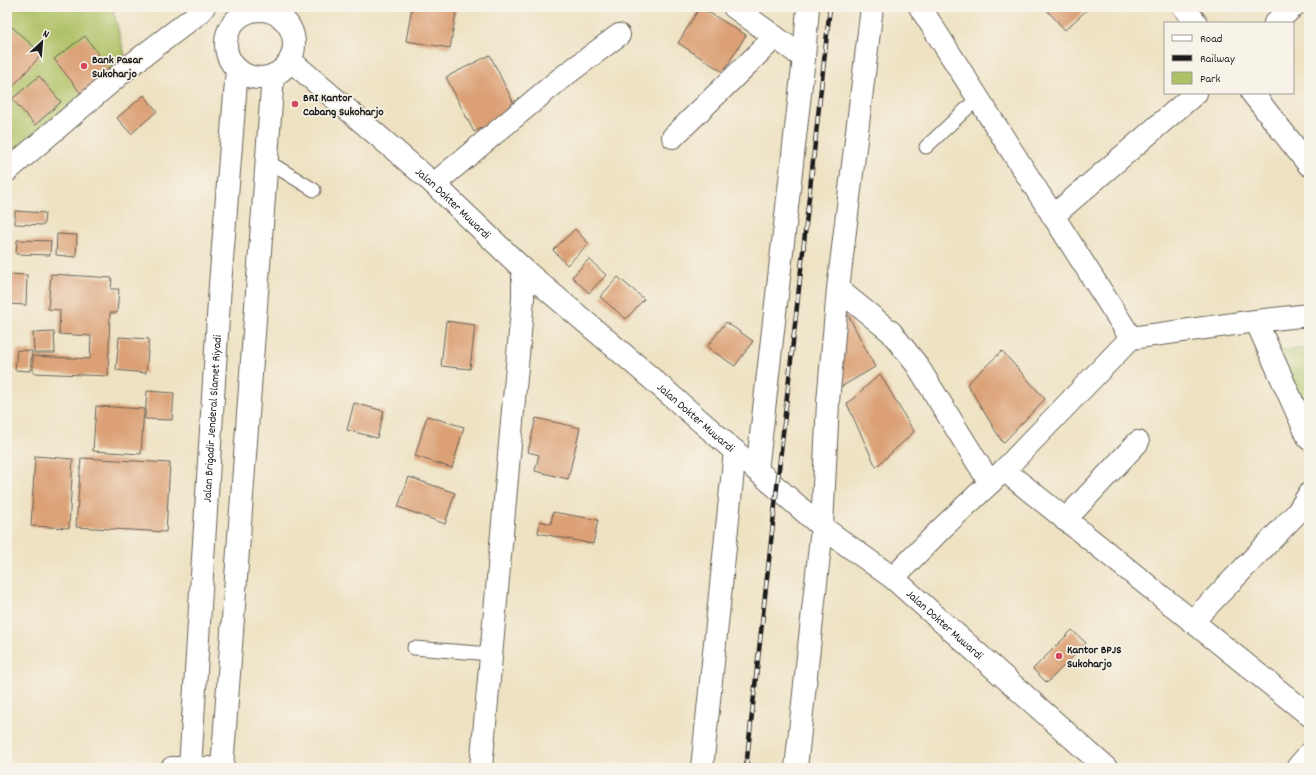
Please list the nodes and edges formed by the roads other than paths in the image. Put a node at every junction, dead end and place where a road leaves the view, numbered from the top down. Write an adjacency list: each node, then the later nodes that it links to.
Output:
1 (734, 7): 14 (street)
2 (808, 7): 15 (street)
3 (872, 7): 31 (street)
4 (920, 7): 21 (street)
5 (1184, 7): 10 (street)
6 (1293, 7): 11 (street)
7 (198, 9): 12 (street); 26 (street)
8 (246, 10): 9 (street); 12 (street)
9 (282, 13): 16 (street)
10 (1195, 22)
11 (1276, 22)
12 (227, 33): 17 (street)
13 (619, 35): 27 (street)
14 (776, 37): 15 (street); 22 (street)
15 (804, 58): 38 (street)
16 (290, 60): 18 (street); 27 (street, Jalan Dokter Muwardi)
17 (237, 69): 18 (street); 49 (street, Jalan Brigadir Jenderal Slamet Riyadi)
18 (274, 75): 24 (street)
19 (1195, 94): 29 (street)
20 (1253, 94): 25 (street)
21 (978, 98): 23 (lane); 29 (street)
22 (673, 137)
23 (926, 147)
24 (267, 161): 28 (lane); 50 (street)
25 (1309, 165)
26 (7, 171)
27 (434, 184): 30 (street, Jalan Dokter Muwardi)
28 (314, 190)
29 (1053, 216): 34 (street)
30 (523, 269): 37 (street, Jalan Dokter Muwardi); 46 (street)
31 (838, 289): 39 (street); 42 (street)
32 (1309, 316): 33 (street)
33 (1256, 321): 34 (street); 35 (street)
34 (1131, 338): 39 (street)
35 (1309, 439)
36 (1138, 442): 41 (street)
37 (735, 451): 38 (street, Jalan Dokter Muwardi); 52 (street)
38 (757, 471): 42 (street, Jalan Dokter Muwardi)
39 (997, 476): 41 (street); 43 (street)
40 (1309, 494): 44 (street)
41 (1065, 520): 44 (street)
42 (822, 527): 43 (street, Jalan Dokter Muwardi); 53 (street)
43 (893, 578): 54 (street, Jalan Dokter Muwardi)
44 (1192, 622): 47 (street)
45 (414, 648): 46 (lane)
46 (491, 654): 51 (street)
47 (1309, 715)
48 (1309, 754): 55 (street)
49 (190, 768)
50 (222, 768)
51 (481, 768)
52 (702, 768)
53 (796, 768)
54 (1106, 768)
55 (1297, 768)

